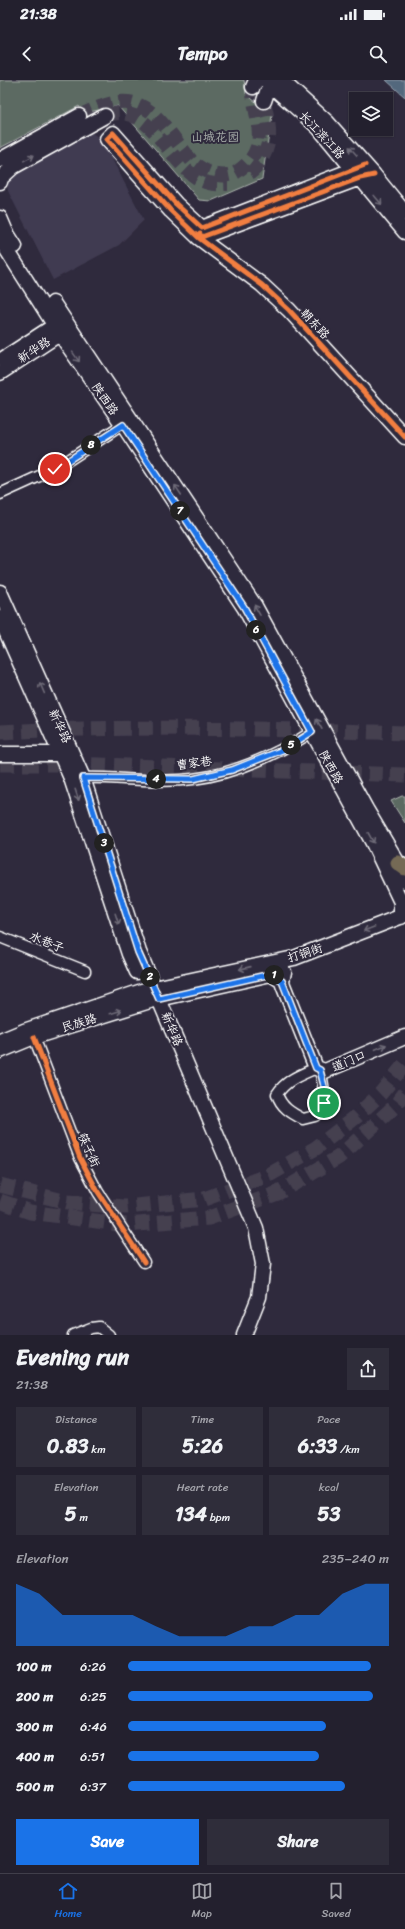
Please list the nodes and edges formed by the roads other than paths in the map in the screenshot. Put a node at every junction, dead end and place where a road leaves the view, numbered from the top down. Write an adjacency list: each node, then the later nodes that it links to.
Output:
1 (266, 82): 2 (main road); 6 (main road, 长江滨江路)
2 (264, 101)
3 (79, 116): 5 (main road)
4 (105, 116): 7 (main road, one-way to 4)
5 (0, 160)
6 (363, 172): 8 (main road, 长江滨江路); 10 (main road, 长江滨江路, one-way to 10); 11 (main road)
7 (0, 182)
8 (405, 213)
9 (0, 218): 13 (main road, 陕西路)
10 (405, 232)
11 (200, 233): 11 (main road, 朝东路); 17 (main road, 朝东路)
12 (0, 239): 13 (main road, 陕西路)
13 (62, 326): 14 (main road, 新华路); 15 (main road, 新华路); 16 (main road, 陕西路)
14 (0, 361)
15 (0, 373)
16 (127, 422): 18 (street); 21 (main road, 陕西路); 25 (main road, 陕西路, one-way to 16)
17 (405, 437)
18 (0, 494)
19 (0, 592): 23 (main road, 新华路, one-way to 19)
20 (0, 618): 23 (main road, 新华路)
21 (312, 732): 24 (street, 曹家巷); 27 (main road, 陕西路, one-way to 27)
22 (0, 754): 23 (main road)
23 (67, 754): 24 (main road, 新华路)
24 (77, 778): 32 (main road, 新华路)
25 (401, 865): 26 (main road, 陕西路)
26 (405, 881)
27 (403, 916): 29 (main road, 打铜街, one-way to 29)
28 (0, 937): 30 (street, 水巷子)
29 (294, 958): 31 (main road); 32 (main road, 打铜街, one-way to 32)
30 (85, 971)
31 (282, 981): 32 (main road, 打铜街); 37 (main road, 道门口)
32 (152, 994): 34 (main road, 民族路, one-way to 32); 35 (main road, 民族路); 41 (main road, 新华路); 42 (main road, 新华路)
33 (405, 1036): 37 (main road, 道门口, one-way to 33)
34 (34, 1037): 36 (main road, 民族路); 38 (street, 筷子街)
35 (0, 1041)
36 (0, 1051)
37 (318, 1069): 37 (street)
38 (144, 1262)
39 (74, 1335): 40 (street)
40 (109, 1335)
41 (236, 1335)
42 (244, 1335)

